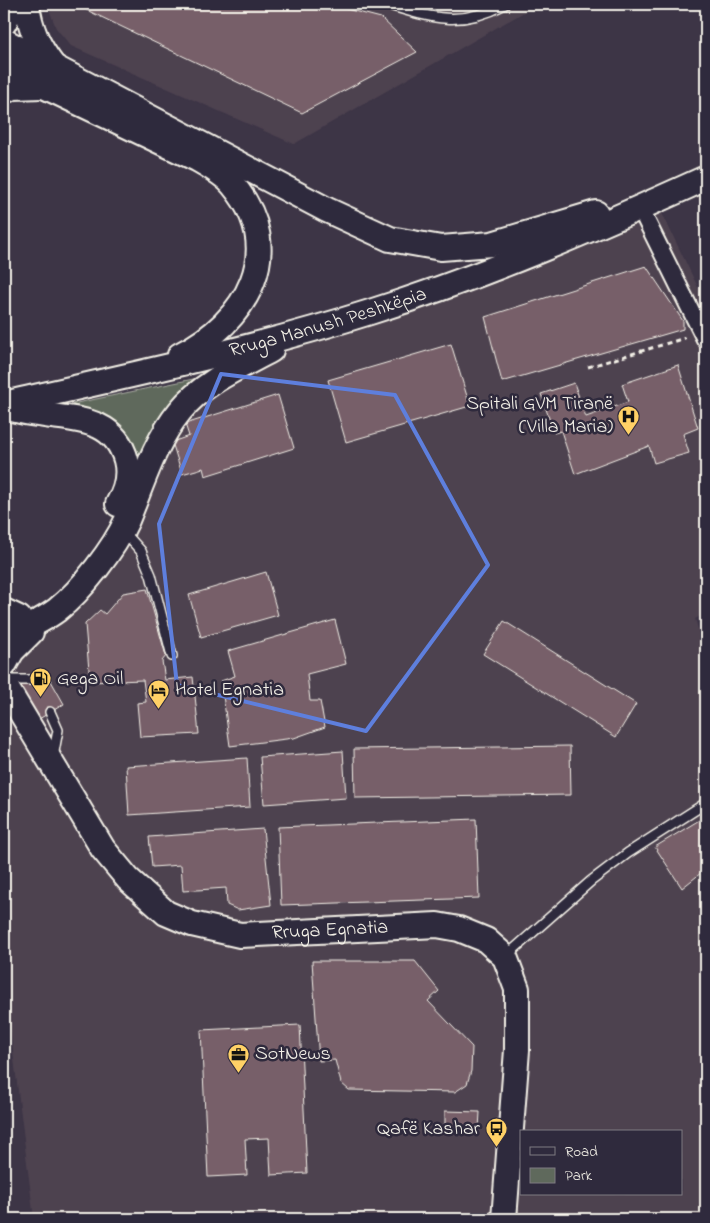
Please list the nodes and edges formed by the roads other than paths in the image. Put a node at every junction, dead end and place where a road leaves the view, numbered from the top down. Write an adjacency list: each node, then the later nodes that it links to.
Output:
1 (14, 4): 5 (main road)
2 (27, 4): 8 (main road)
3 (386, 4): 4 (lane)
4 (505, 4)
5 (4, 23)
6 (4, 41): 8 (main road)
7 (4, 67): 8 (main road)
8 (49, 77): 9 (main road); 11 (main road); 14 (main road)
9 (4, 91)
10 (706, 178): 11 (main road, Rruga Manush Peshkëpia)
11 (640, 208): 12 (main road, Rruga Manush Peshkëpia); 13 (street)
12 (304, 332): 14 (main road, Rruga Manush Peshkëpia); 16 (main road)
13 (704, 337)
14 (148, 372): 15 (main road, Rruga Manush Peshkëpia)
15 (4, 406): 18 (main road)
16 (122, 530): 17 (main road); 20 (lane)
17 (45, 618): 19 (main road); 21 (main road)
18 (9, 619)
19 (4, 639)
20 (172, 656)
21 (4, 666)
22 (4, 680): 23 (lane)
23 (33, 680)
24 (4, 684): 26 (main road, Rruga Egnatia)
25 (50, 712): 26 (lane)
26 (52, 765): 28 (main road, Rruga Egnatia)
27 (706, 802): 28 (lane)
28 (505, 957): 29 (main road, Rruga Egnatia)
29 (504, 1219)

